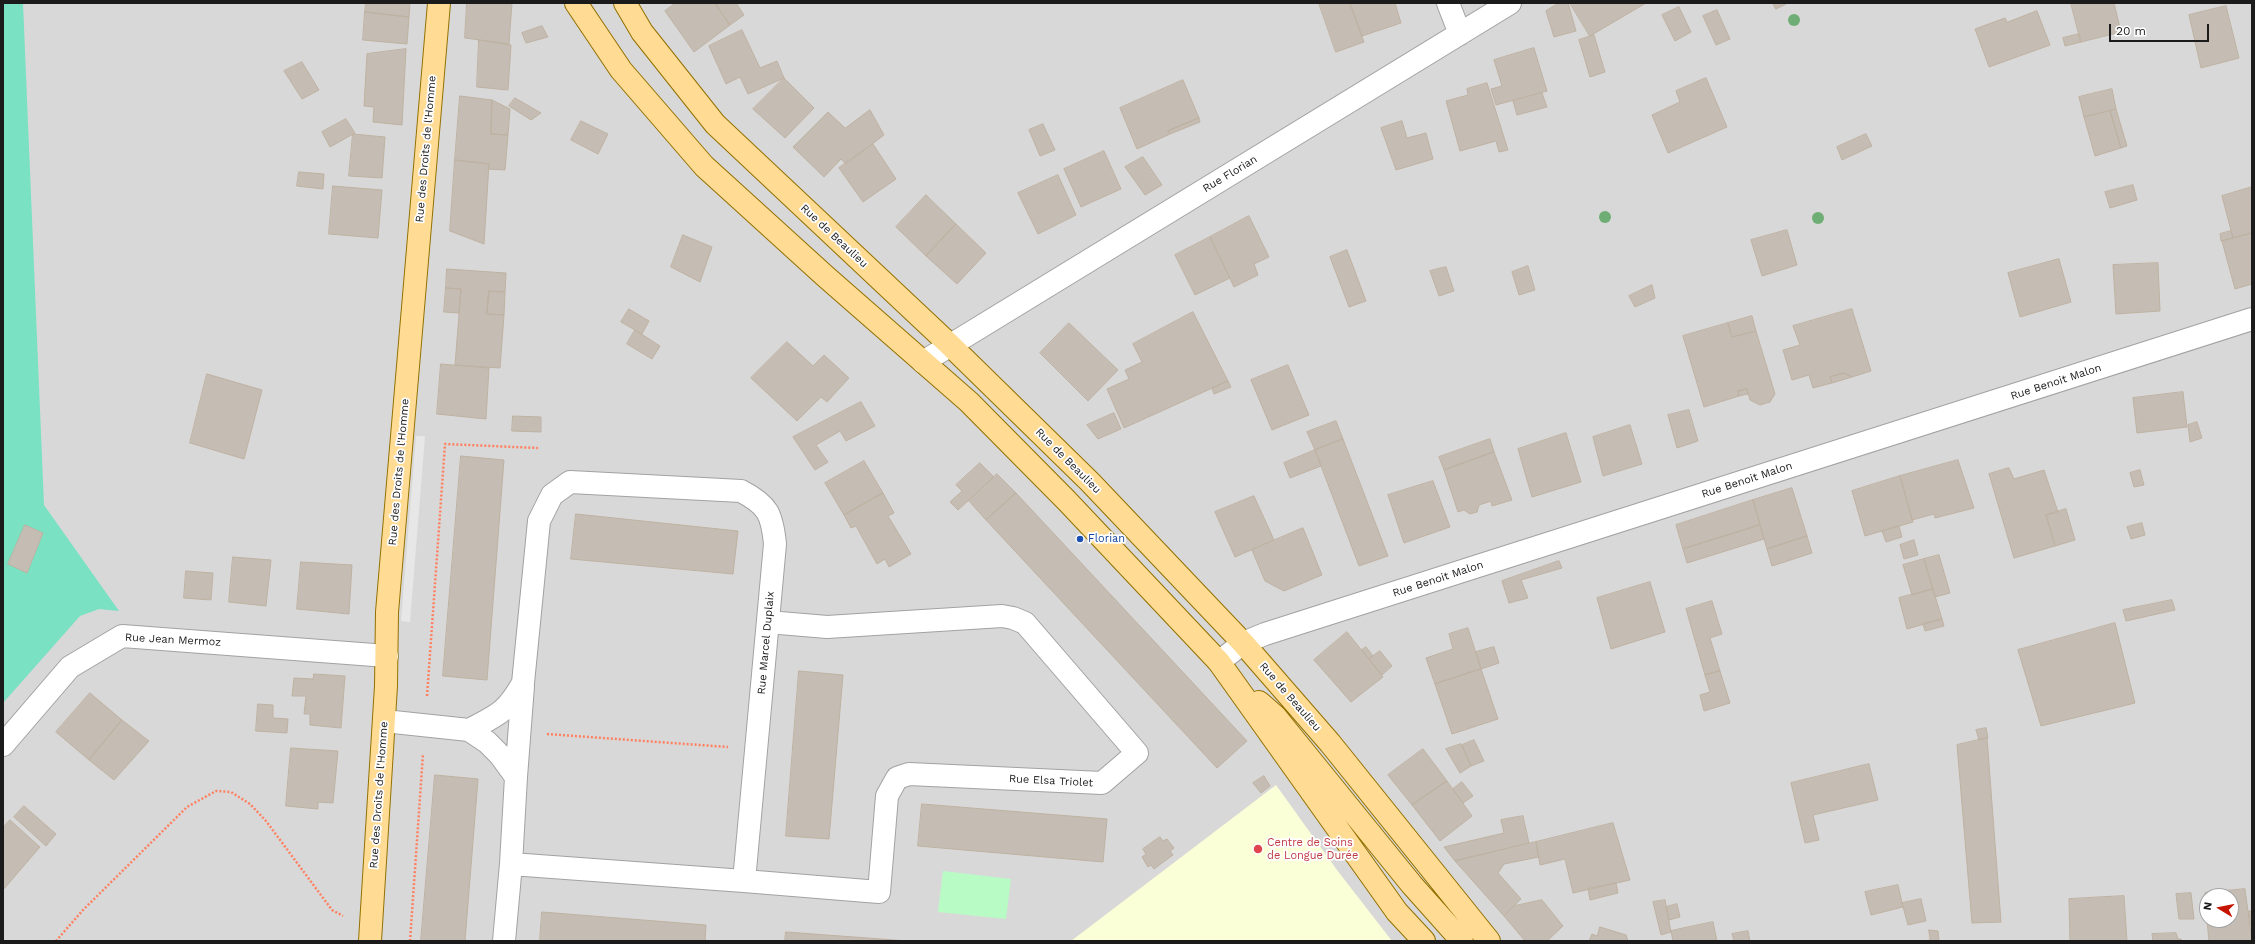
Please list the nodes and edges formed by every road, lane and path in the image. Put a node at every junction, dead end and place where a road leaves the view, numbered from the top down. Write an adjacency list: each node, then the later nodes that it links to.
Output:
1 (439, 3): 13 (main road, Rue des Droits de l'Homme)
2 (576, 3): 9 (main road)
3 (625, 3): 8 (main road, Rue de Beaulieu)
4 (1448, 3): 6 (street)
5 (1510, 3): 6 (street, Rue Florian)
6 (1460, 34): 8 (street, Rue Florian)
7 (2252, 319): 12 (street, Rue Benoit Malon)
8 (950, 345): 9 (street, Rue Florian); 12 (main road, Rue de Beaulieu)
9 (923, 362): 14 (main road)
10 (538, 448): 17 (path)
11 (768, 622): 15 (street, Rue Marcel Duplaix); 22 (street, Rue Marcel Duplaix); 26 (street, Rue Elsa Triolet)
12 (1242, 643): 14 (street, Rue Benoit Malon); 33 (main road, Rue de Beaulieu)
13 (387, 656): 18 (main road, Rue des Droits de l'Homme); 21 (street, Rue Jean Mermoz)
14 (1219, 662): 16 (main road)
15 (523, 683): 19 (street, Rue Marcel Duplaix); 20 (street)
16 (1236, 684): 31 (main road); 32 (main road)
17 (427, 696)
18 (384, 721): 19 (street); 27 (main road, Rue des Droits de l'Homme)
19 (469, 730): 24 (street)
20 (519, 732): 22 (path); 24 (street)
21 (3, 745)
22 (756, 749): 26 (street, Rue Marcel Duplaix)
23 (423, 750): 29 (path)
24 (516, 777): 25 (street)
25 (511, 864): 26 (street); 30 (street)
26 (744, 881)
27 (371, 931): 28 (path)
28 (56, 941)
29 (410, 941)
30 (504, 941)
31 (1424, 941)
32 (1462, 941)
33 (1489, 941)

